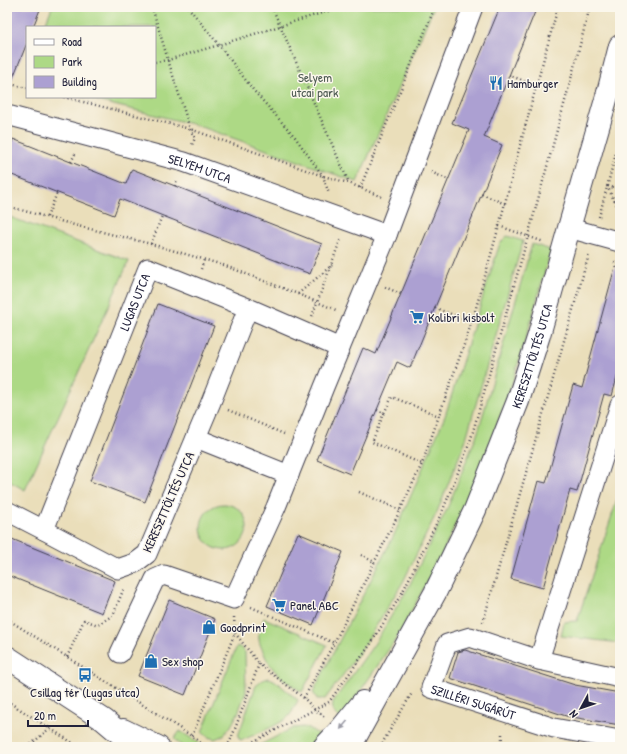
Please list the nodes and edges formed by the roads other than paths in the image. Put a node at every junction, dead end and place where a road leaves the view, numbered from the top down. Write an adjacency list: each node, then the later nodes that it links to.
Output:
1 (473, 7): 5 (street)
2 (620, 46): 4 (street, KERESZTTÖLTÉS UTCA)
3 (7, 114): 5 (street, SELYEM UTCA)
4 (568, 228): 6 (street); 14 (street, KERESZTTÖLTÉS UTCA)
5 (387, 235): 8 (street)
6 (620, 242)
7 (248, 308): 8 (street, LUGAS UTCA); 10 (street, KERESZTTÖLTÉS UTCA); 13 (street, LUGAS UTCA)
8 (340, 348): 11 (street)
9 (620, 405): 17 (street)
10 (196, 438): 11 (street, KERESZTTÖLTÉS UTCA); 13 (street, KERESZTTÖLTÉS UTCA)
11 (289, 475): 15 (street)
12 (7, 511): 13 (street)
13 (44, 530)
14 (403, 651): 23 (street, KERESZTTÖLTÉS UTCA, one-way to 23); 24 (street, KERESZTTÖLTÉS UTCA)
15 (120, 653)
16 (7, 657): 19 (street)
17 (539, 660): 18 (street, SZILLÉRI SUGÁRÚT); 20 (street, SZILLÉRI SUGÁRÚT)
18 (620, 678)
19 (104, 720): 21 (street); 22 (street)
20 (620, 740)
21 (136, 747)
22 (158, 747)
23 (324, 747)
24 (351, 747)

